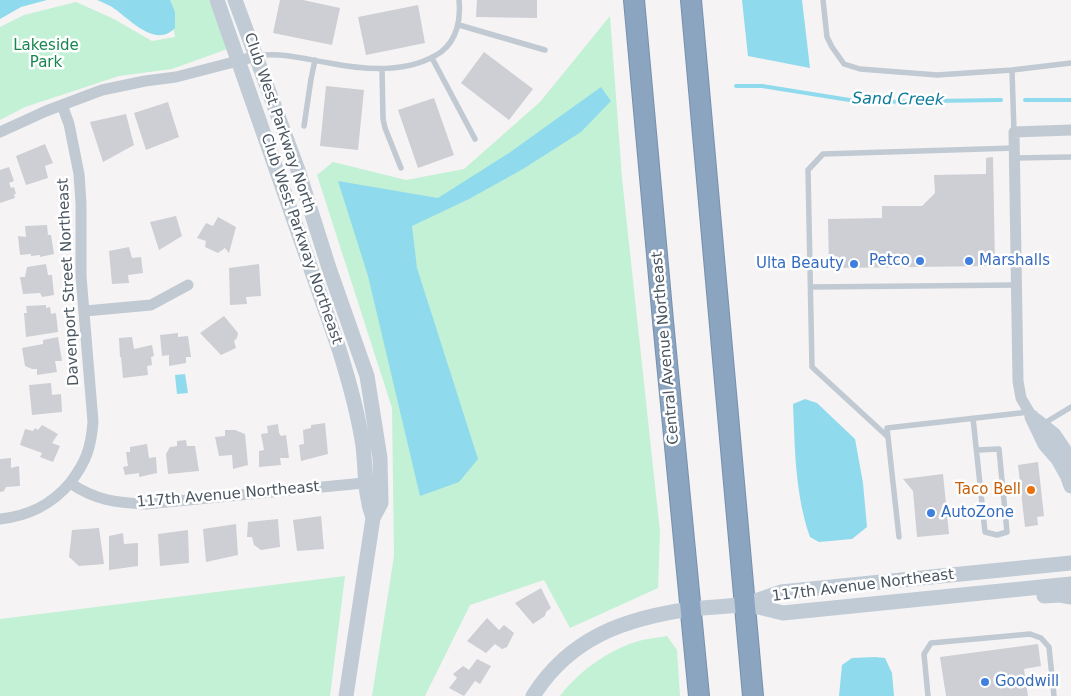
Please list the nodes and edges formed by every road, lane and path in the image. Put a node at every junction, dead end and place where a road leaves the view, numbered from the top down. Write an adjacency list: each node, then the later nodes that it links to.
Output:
1 (217, 0): 12 (street, Club West Parkway Northeast)
2 (236, 0): 9 (street, Club West Parkway North)
3 (459, 0): 7 (lane)
4 (634, 0): 50 (highway, Central Avenue Northeast)
5 (691, 0): 49 (highway)
6 (823, 0): 15 (lane)
7 (458, 25): 8 (lane); 10 (lane)
8 (546, 50)
9 (257, 56): 11 (lane); 12 (street); 35 (street, Club West Parkway North)
10 (432, 58): 14 (lane); 21 (lane)
11 (315, 60): 14 (lane); 17 (lane)
12 (238, 61): 16 (street); 37 (street, Club West Parkway Northeast)
13 (1071, 63): 15 (lane)
14 (382, 69): 24 (lane)
15 (1012, 70): 20 (lane)
16 (62, 105): 19 (street); 28 (street, Davenport Street Northeast)
17 (304, 126)
18 (1071, 130): 20 (street)
19 (0, 132)
20 (1014, 132): 22 (street)
21 (475, 139)
22 (1015, 153): 23 (lane); 25 (street); 27 (lane)
23 (1071, 157)
24 (401, 168)
25 (1017, 285): 27 (lane); 31 (street)
26 (188, 286): 28 (street)
27 (811, 287): 32 (lane)
28 (85, 311): 36 (street, Davenport Street Northeast)
29 (1071, 407): 31 (lane)
30 (973, 418): 31 (lane); 32 (lane); 33 (lane)
31 (1034, 418): 34 (street); 38 (street)
32 (888, 437): 41 (lane)
33 (977, 450): 33 (lane)
34 (1071, 460)
35 (381, 478): 37 (street, 117th Avenue Northeast); 39 (street, Club West Parkway North)
36 (70, 483): 37 (street, 117th Avenue Northeast); 40 (street)
37 (364, 483): 39 (street, Club West Parkway Northeast)
38 (1071, 486)
39 (373, 518): 51 (street, Club West Parkway North)
40 (0, 519)
41 (899, 537)
42 (1071, 551): 44 (street)
43 (1071, 563): 44 (street, 117th Avenue Northeast)
44 (1050, 565): 49 (street, 117th Avenue Northeast)
45 (1071, 575): 47 (street)
46 (1071, 584): 47 (street, 117th Avenue Northeast)
47 (981, 593): 48 (street); 49 (street, 117th Avenue Northeast)
48 (1071, 597)
49 (744, 604): 50 (street); 54 (highway)
50 (691, 609): 52 (street); 53 (highway, Central Avenue Northeast)
51 (346, 696)
52 (533, 696)
53 (700, 696)
54 (753, 696)
55 (928, 696): 56 (lane)
56 (1054, 696)

